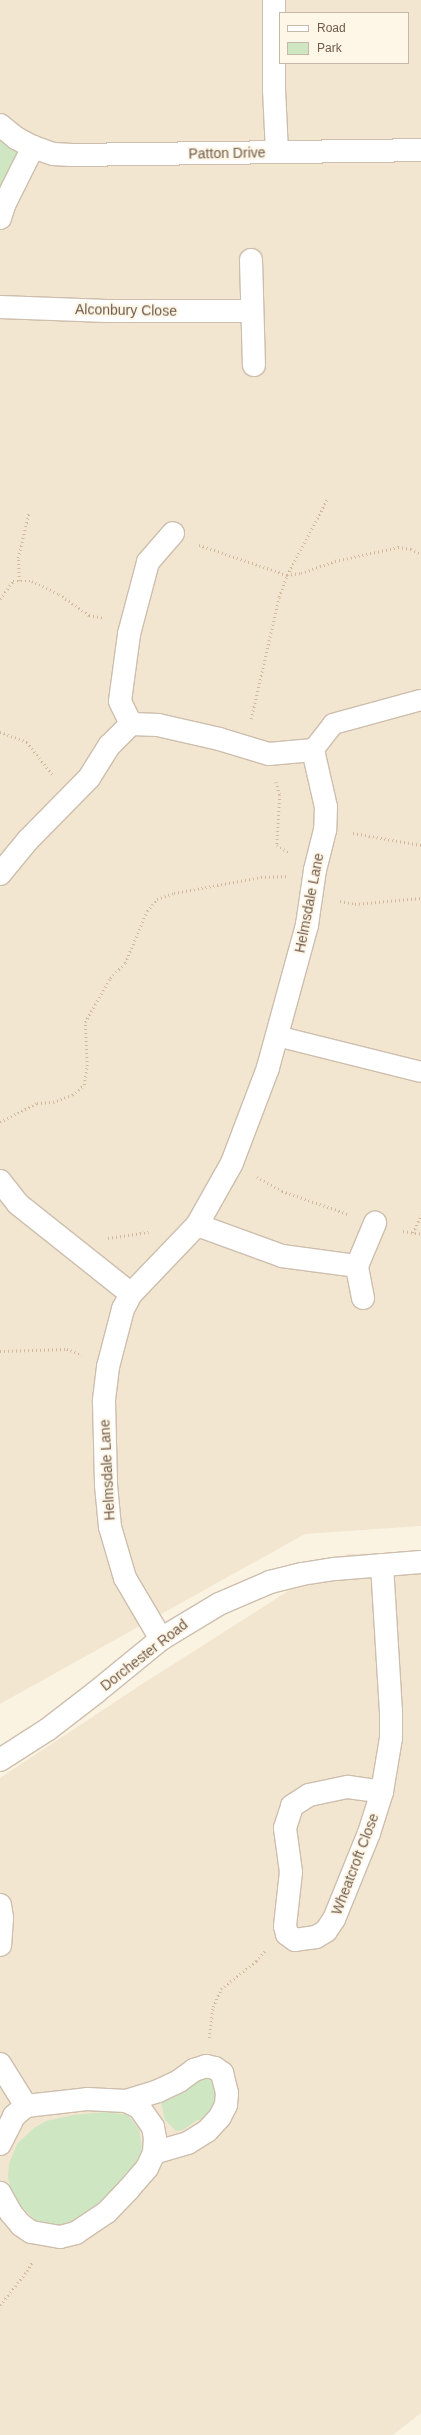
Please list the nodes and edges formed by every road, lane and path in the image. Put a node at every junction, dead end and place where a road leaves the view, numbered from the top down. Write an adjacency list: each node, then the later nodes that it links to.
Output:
1 (274, 0): 5 (street)
2 (0, 125): 3 (street, Patton Drive)
3 (33, 147): 5 (street, Patton Drive); 6 (street)
4 (421, 150): 5 (street, Patton Drive)
5 (277, 152)
6 (0, 218)
7 (251, 260): 9 (street)
8 (0, 307): 9 (street, Alconbury Close)
9 (252, 311): 10 (street)
10 (254, 365)
11 (328, 498): 15 (path)
12 (29, 512): 16 (path)
13 (173, 533): 15 (path); 18 (street)
14 (421, 554): 15 (path)
15 (287, 575): 22 (path)
16 (20, 581): 17 (path); 18 (path)
17 (0, 598)
18 (132, 624): 20 (street)
19 (421, 700): 23 (lane)
20 (131, 724): 22 (street); 25 (street)
21 (0, 732): 25 (path)
22 (246, 749): 24 (street)
23 (313, 750): 24 (street); 26 (street, Helmsdale Lane)
24 (269, 754): 28 (path)
25 (66, 801): 29 (street)
26 (325, 830): 27 (path); 28 (street, Helmsdale Lane)
27 (421, 845)
28 (315, 872): 30 (street, Helmsdale Lane); 34 (path)
29 (0, 874)
30 (311, 896): 31 (path); 32 (street, Helmsdale Lane)
31 (421, 898)
32 (278, 1036): 33 (lane); 35 (street, Helmsdale Lane)
33 (421, 1072)
34 (0, 1122)
35 (232, 1163): 39 (path); 40 (street, Helmsdale Lane)
36 (0, 1181): 37 (street)
37 (9, 1206): 44 (street)
38 (421, 1215): 42 (path)
39 (375, 1223): 42 (path); 45 (street)
40 (197, 1225): 45 (street); 46 (street, Helmsdale Lane)
41 (152, 1232): 44 (path)
42 (413, 1233): 43 (path)
43 (421, 1234)
44 (69, 1244): 46 (street)
45 (357, 1266): 47 (street)
46 (131, 1294): 49 (street, Helmsdale Lane)
47 (363, 1298)
48 (0, 1351): 49 (path)
49 (108, 1367): 52 (street, Helmsdale Lane)
50 (421, 1562): 51 (street, Dorchester Road)
51 (382, 1565): 52 (street, Dorchester Road); 54 (street, Wheatcroft Close)
52 (161, 1639): 53 (street, Dorchester Road)
53 (0, 1760)
54 (382, 1792): 56 (street, Wheatcroft Close); 56 (street)
55 (0, 1904): 57 (street)
56 (287, 1934): 59 (path)
57 (0, 1945)
58 (0, 2064): 61 (street)
59 (206, 2066): 60 (street); 63 (street)
60 (126, 2101): 61 (street); 63 (street)
61 (26, 2106): 62 (street)
62 (0, 2144)
63 (154, 2153): 65 (street)
64 (0, 2193): 65 (street)
65 (45, 2236): 66 (path)
66 (0, 2304)

